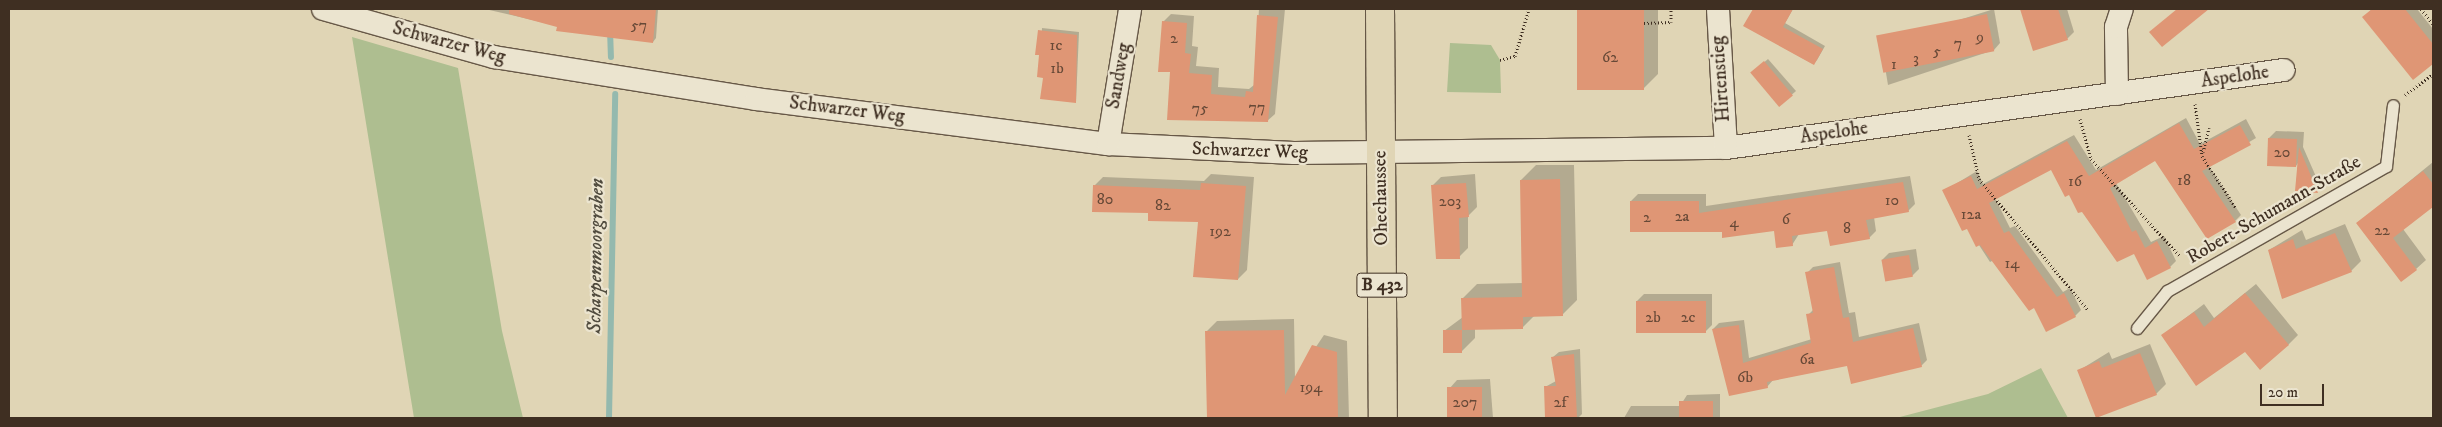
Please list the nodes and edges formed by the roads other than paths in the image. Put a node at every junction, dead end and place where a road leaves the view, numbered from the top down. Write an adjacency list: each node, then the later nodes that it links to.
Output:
1 (323, 9): 9 (street, Schwarzer Weg)
2 (1130, 9): 9 (street, Sandweg)
3 (1380, 9): 11 (main road, Ohechaussee / B 432)
4 (1718, 9): 10 (street, Hirtenstieg)
5 (2122, 9): 7 (street)
6 (2284, 70): 7 (street, Aspelohe)
7 (2117, 94): 10 (street, Aspelohe)
8 (2393, 105): 12 (lane, Robert-Schumann-Straße)
9 (1108, 144): 11 (street, Schwarzer Weg)
10 (1726, 148): 11 (street, Aspelohe)
11 (1380, 152): 13 (main road, Ohechaussee / B 432)
12 (2137, 328)
13 (1383, 418)

